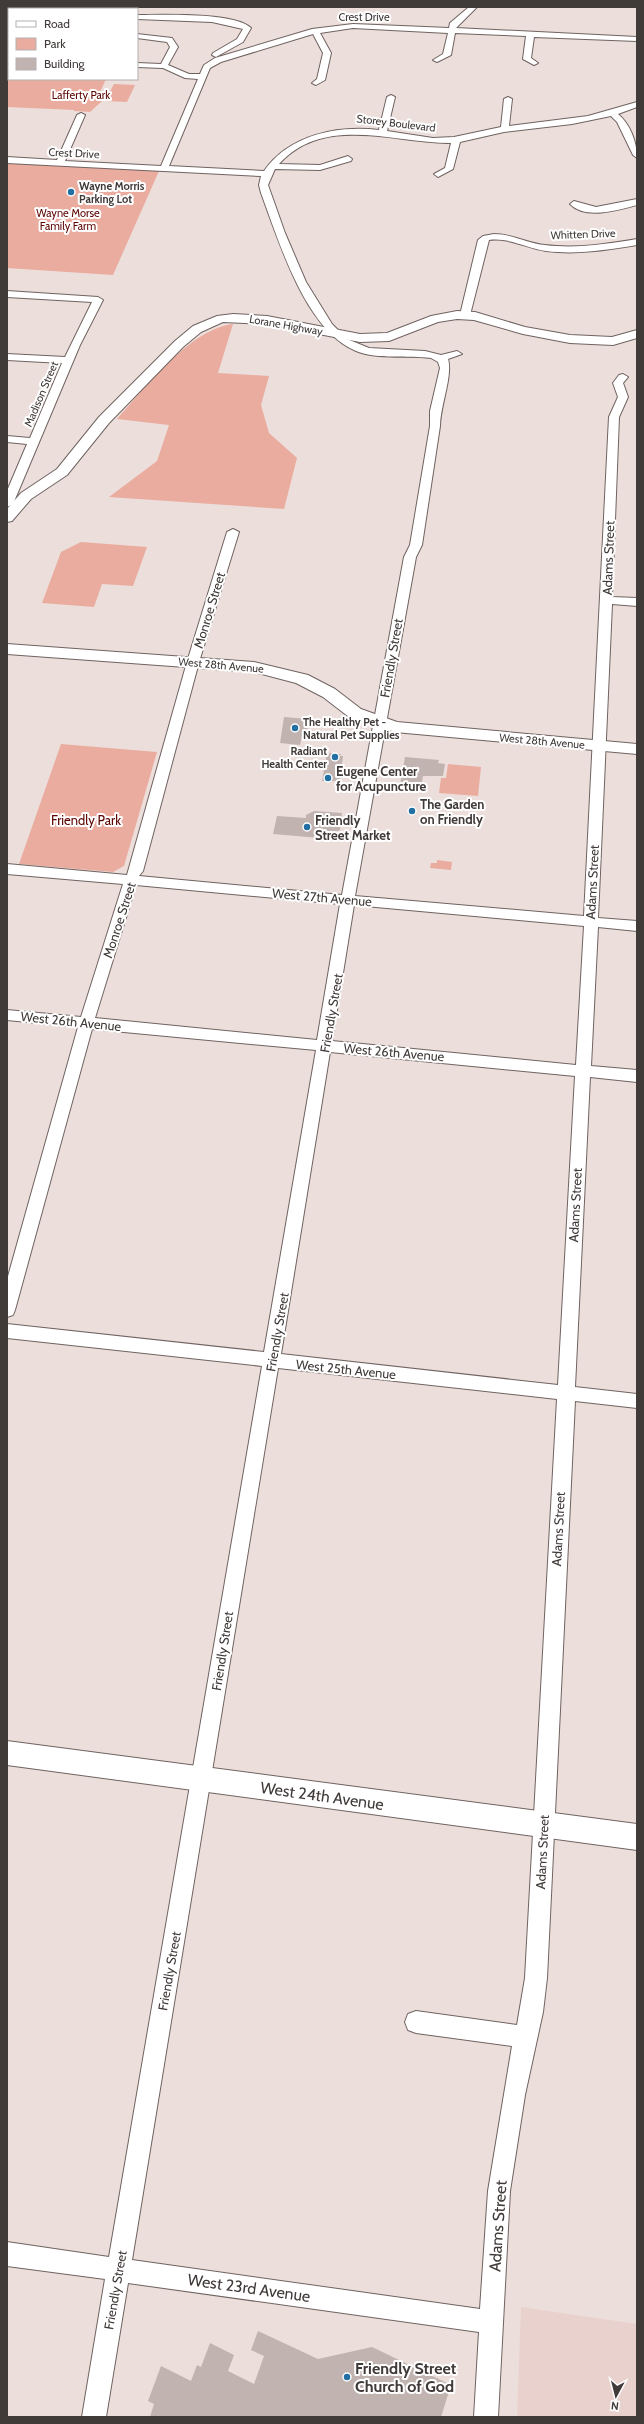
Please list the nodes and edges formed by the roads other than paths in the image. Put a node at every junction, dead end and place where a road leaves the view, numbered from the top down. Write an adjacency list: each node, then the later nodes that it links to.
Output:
1 (473, 7): 5 (street)
2 (138, 17): 14 (street)
3 (8, 31): 7 (street)
4 (315, 31): 5 (street, Crest Drive); 14 (street, Crest Drive); 16 (street)
5 (452, 31): 6 (street, Crest Drive); 10 (street)
6 (530, 34): 9 (street, Crest Drive); 11 (street)
7 (7, 35)
8 (138, 36): 13 (street)
9 (637, 39)
10 (438, 60)
11 (534, 64)
12 (138, 66): 13 (street)
13 (164, 66): 15 (street)
14 (207, 67): 15 (street)
15 (202, 77): 31 (street)
16 (316, 83)
17 (391, 98): 23 (street)
18 (508, 99): 22 (street)
19 (637, 104): 20 (street, Storey Boulevard)
20 (612, 113): 22 (street, Storey Boulevard); 25 (street)
21 (81, 115): 29 (street)
22 (505, 129): 24 (street, Storey Boulevard)
23 (384, 132): 24 (street, Storey Boulevard); 30 (street, Storey Boulevard)
24 (456, 140): 33 (street)
25 (635, 143): 26 (street)
26 (637, 155)
27 (348, 159): 30 (street)
28 (7, 160): 29 (street, Crest Drive)
29 (60, 163): 31 (street, Crest Drive)
30 (272, 166): 32 (street, Storey Boulevard)
31 (164, 169): 32 (street, Crest Drive)
32 (265, 174): 40 (street)
33 (438, 174)
34 (637, 202): 35 (street)
35 (574, 204)
36 (637, 242): 38 (street, Whitten Drive)
37 (7, 294): 44 (street, Madison Street)
38 (465, 315): 39 (street, Lorane Highway); 40 (street, Lorane Highway)
39 (637, 334)
40 (338, 335): 43 (street); 49 (street, Lorane Highway)
41 (457, 354): 43 (street)
42 (7, 357): 44 (street)
43 (441, 358): 55 (street, Friendly Street)
44 (69, 360): 47 (street, Madison Street)
45 (623, 377): 51 (street, Adams Street)
46 (7, 439): 47 (street)
47 (34, 441): 48 (street, Madison Street)
48 (7, 504)
49 (7, 518)
50 (233, 532): 54 (street, Monroe Street)
51 (607, 600): 52 (street); 56 (street, Adams Street)
52 (637, 602)
53 (7, 649): 54 (main road, West 28th Avenue)
54 (193, 662): 55 (main road, West 28th Avenue); 59 (street, Monroe Street)
55 (380, 722): 56 (main road, West 28th Avenue); 60 (street, Friendly Street)
56 (600, 746): 57 (main road, West 28th Avenue); 61 (street, Adams Street)
57 (637, 749)
58 (7, 868): 59 (street, West 27th Avenue)
59 (131, 879): 60 (street, West 27th Avenue); 64 (street, Monroe Street)
60 (350, 900): 61 (street, West 27th Avenue); 65 (street, Friendly Street)
61 (591, 922): 62 (street, West 27th Avenue); 66 (street, Adams Street)
62 (637, 926)
63 (7, 1015): 64 (street, West 26th Avenue)
64 (86, 1023): 65 (street, West 26th Avenue); 68 (street, Monroe Street)
65 (325, 1046): 66 (street, West 26th Avenue); 70 (street, Friendly Street)
66 (583, 1070): 67 (street, West 26th Avenue); 71 (street, Adams Street)
67 (637, 1076)
68 (7, 1310)
69 (7, 1331): 70 (street, West 25th Avenue)
70 (272, 1360): 71 (street, West 25th Avenue); 74 (street, Friendly Street)
71 (565, 1393): 72 (street, West 25th Avenue); 75 (street, Adams Street)
72 (637, 1401)
73 (7, 1752): 74 (street, West 24th Avenue)
74 (201, 1779): 75 (street, West 24th Avenue); 80 (street, Friendly Street)
75 (543, 1825): 76 (street, West 24th Avenue); 78 (street, Adams Street)
76 (637, 1837)
77 (416, 2022): 78 (street)
78 (525, 2037): 81 (street, Adams Street)
79 (7, 2254): 80 (street, West 23rd Avenue)
80 (119, 2270): 81 (street, West 23rd Avenue); 82 (street, Friendly Street)
81 (491, 2322): 83 (street, Adams Street)
82 (94, 2417)
83 (486, 2417)

